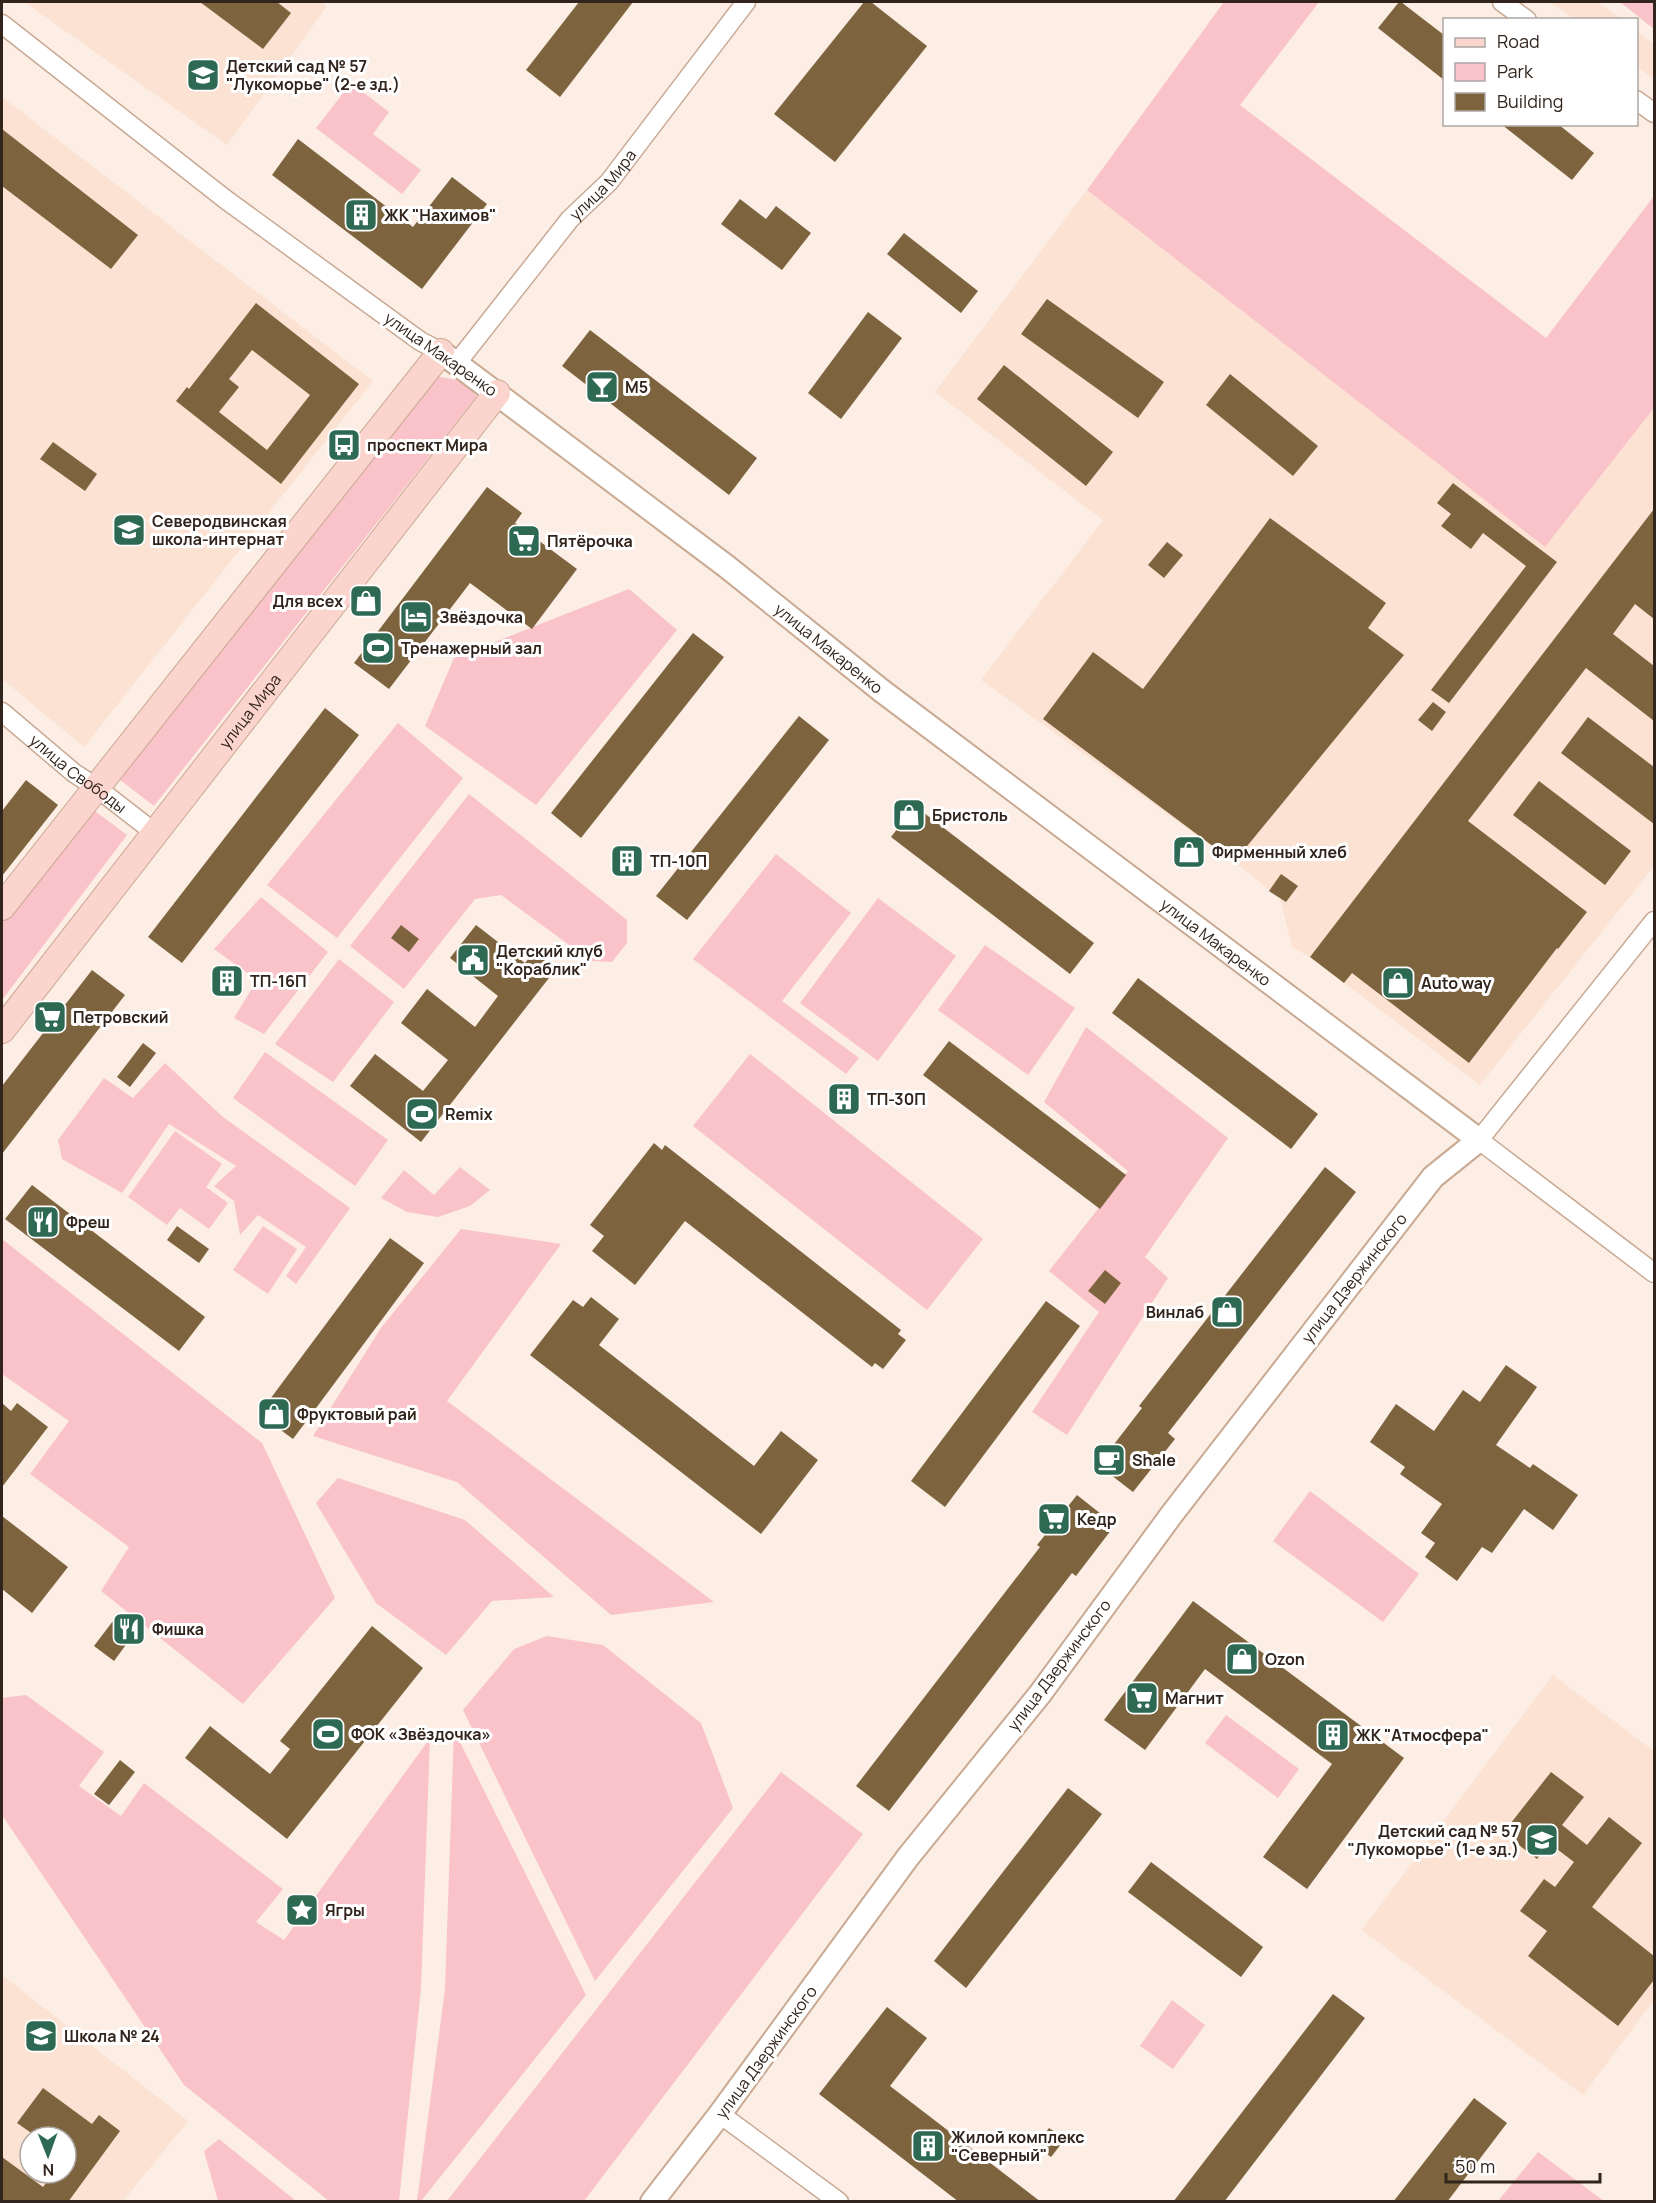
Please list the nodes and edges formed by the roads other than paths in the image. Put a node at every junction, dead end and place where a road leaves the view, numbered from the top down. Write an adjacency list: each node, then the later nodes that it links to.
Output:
1 (746, 2): 7 (street, улица Мира)
2 (1502, 2): 3 (street)
3 (1524, 18)
4 (2, 24): 7 (street, улица Макаренко)
5 (1638, 101): 6 (street)
6 (1654, 113)
7 (449, 358): 8 (street, улица Макаренко); 10 (main road, улица Мира)
8 (497, 393): 11 (main road, улица Мира); 15 (street, улица Макаренко)
9 (2, 712): 10 (street, улица Свободы)
10 (97, 788): 11 (street, улица Свободы); 12 (main road, улица Мира)
11 (155, 833): 14 (main road, улица Мира)
12 (2, 908)
13 (1654, 921): 15 (street)
14 (2, 1030)
15 (1479, 1140): 16 (street, улица Макаренко); 17 (street, улица Дзержинского)
16 (1654, 1273)
17 (720, 2114): 18 (street, улица Дзержинского); 19 (street)
18 (652, 2202)
19 (839, 2202)

